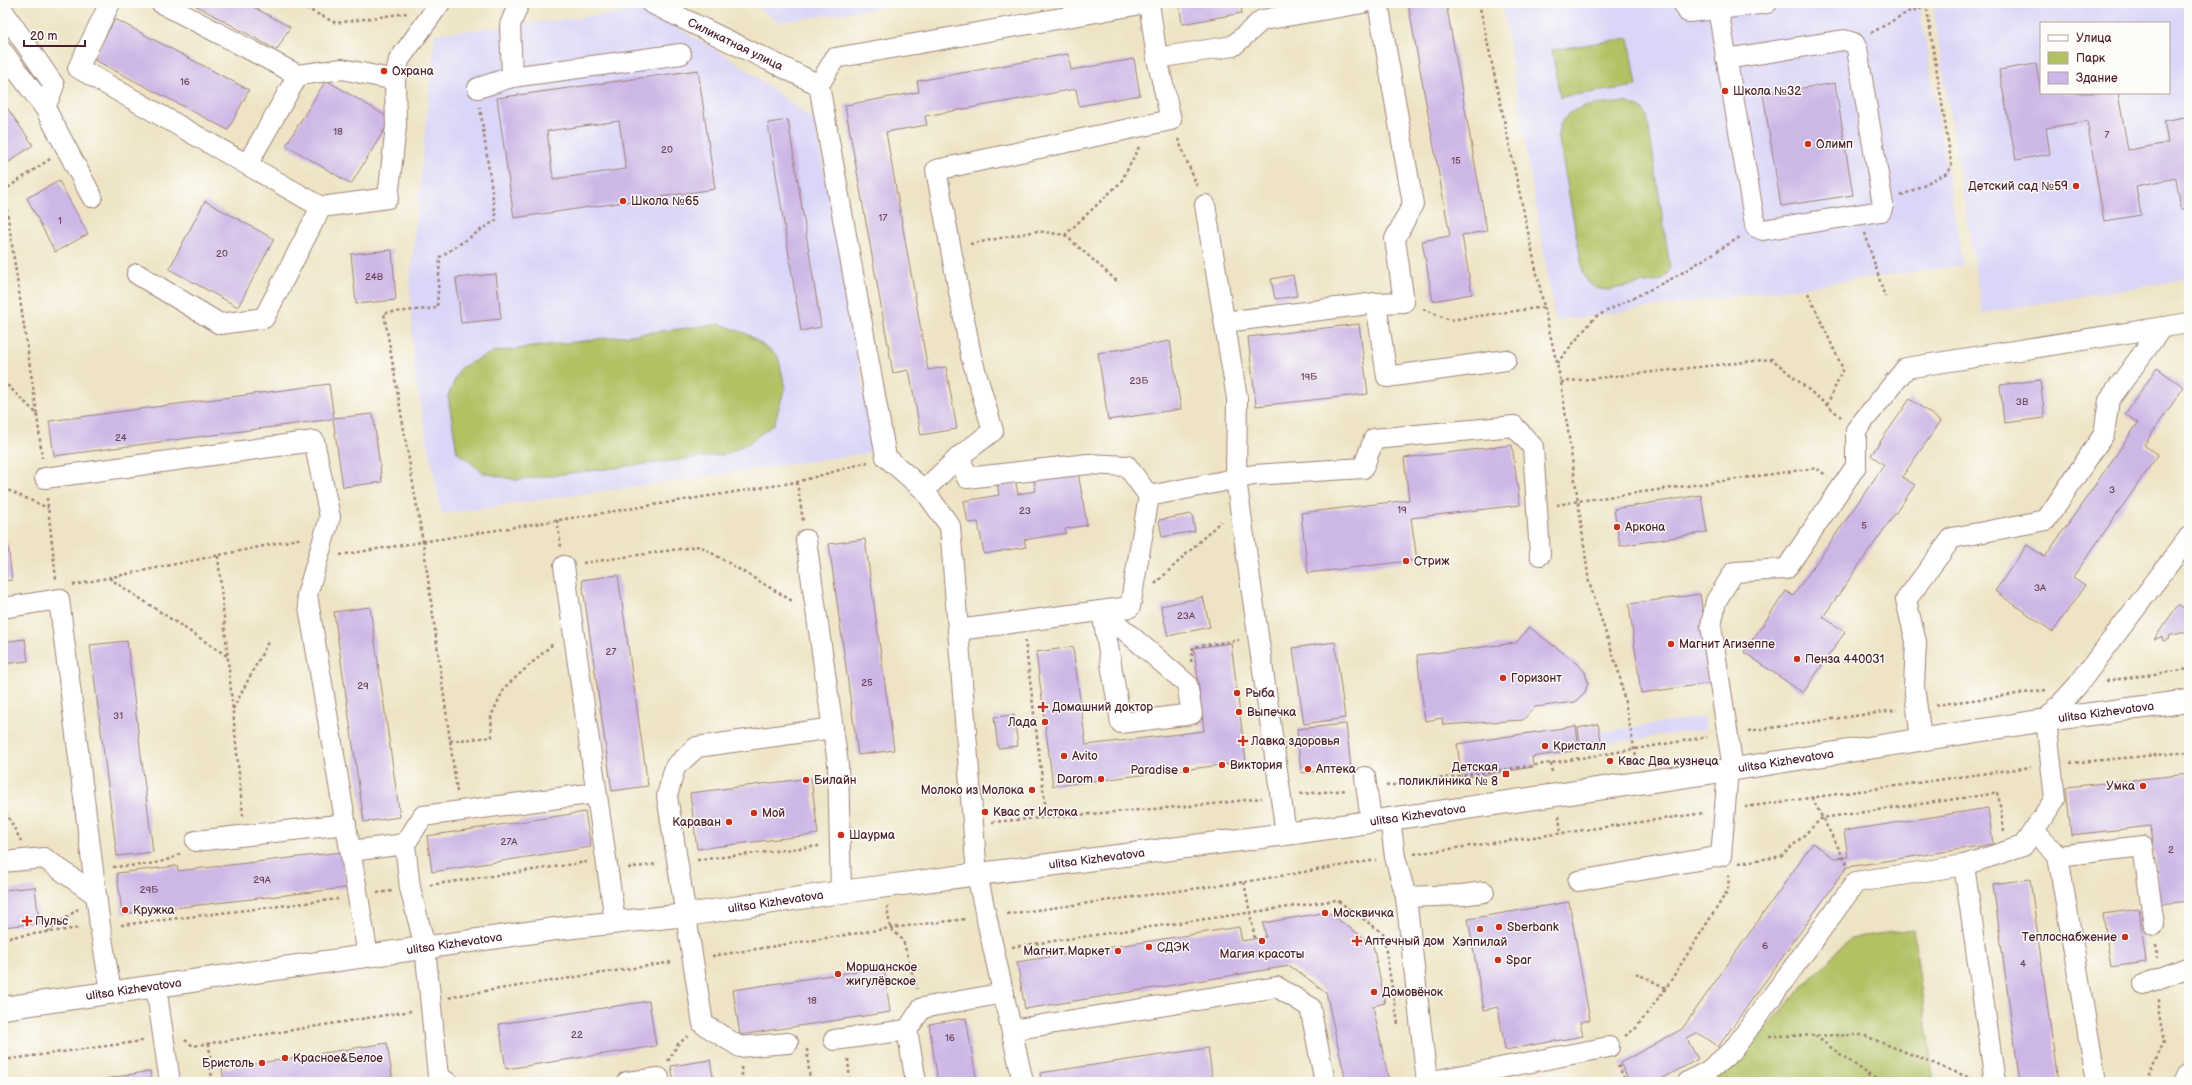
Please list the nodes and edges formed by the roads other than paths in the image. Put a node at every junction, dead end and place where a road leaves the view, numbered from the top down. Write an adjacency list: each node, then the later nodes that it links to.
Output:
1 (110, 3): 23 (street)
2 (161, 3): 17 (street)
3 (520, 3): 18 (street)
4 (651, 3): 20 (street, Силикатная улица)
5 (1148, 3): 15 (street); 20 (street)
6 (1363, 3): 15 (street)
7 (1378, 3): 28 (street)
8 (1683, 3): 11 (street)
9 (1766, 3): 11 (street)
10 (438, 6): 19 (street)
11 (1718, 10): 16 (street)
12 (3, 11): 22 (street)
13 (3, 52): 22 (street)
14 (681, 54): 18 (street)
15 (1157, 58): 33 (street)
16 (1726, 59): 16 (street)
17 (298, 75): 19 (street); 23 (street)
18 (512, 77): 21 (street)
19 (395, 80): 26 (street)
20 (819, 85): 36 (street)
21 (478, 88)
22 (45, 108): 24 (street)
23 (248, 164): 26 (street)
24 (92, 198)
25 (1205, 205): 29 (street)
26 (321, 207): 27 (street)
27 (137, 274)
28 (1376, 303): 29 (street); 32 (street)
29 (1225, 322): 35 (street)
30 (2189, 323): 31 (street)
31 (2162, 327): 48 (street); 49 (street)
32 (1506, 360)
33 (960, 456): 36 (street); 37 (street)
34 (45, 478): 53 (street)
35 (1236, 479): 37 (street); 40 (street); 55 (street)
36 (924, 490): 44 (street)
37 (1149, 496): 43 (street)
38 (2189, 536): 46 (street)
39 (806, 540): 47 (street)
40 (1540, 555)
41 (564, 566): 51 (street)
42 (3, 608): 66 (street)
43 (1102, 611): 43 (street); 44 (street)
44 (958, 630): 62 (street)
45 (2189, 701): 46 (main road, ulitsa Kizhevatova)
46 (2046, 720): 48 (main road, ulitsa Kizhevatova); 54 (street)
47 (833, 728): 64 (street); 68 (street)
48 (1922, 738): 49 (main road, ulitsa Kizhevatova)
49 (1730, 770): 52 (main road, ulitsa Kizhevatova); 63 (street)
50 (1366, 783): 52 (street)
51 (596, 793): 57 (street); 69 (street)
52 (1380, 819): 55 (main road, ulitsa Kizhevatova); 67 (street)
53 (346, 824): 56 (street); 58 (street)
54 (2034, 831): 59 (street); 61 (street)
55 (1286, 834): 62 (main road, ulitsa Kizhevatova)
56 (196, 840)
57 (405, 844): 58 (street); 71 (street)
58 (351, 851): 72 (street)
59 (2058, 856): 70 (street); 95 (street)
60 (3, 862): 66 (street)
61 (1964, 865): 93 (street); 94 (street)
62 (977, 875): 64 (main road, ulitsa Kizhevatova); 77 (street)
63 (1578, 880)
64 (842, 892): 68 (main road, ulitsa Kizhevatova)
65 (1484, 892): 67 (street)
66 (96, 895): 76 (street)
67 (1406, 897): 92 (street)
68 (686, 915): 69 (main road, ulitsa Kizhevatova); 82 (street)
69 (615, 921): 71 (main road, ulitsa Kizhevatova)
70 (2154, 924)
71 (425, 947): 72 (main road, ulitsa Kizhevatova); 87 (street)
72 (368, 956): 75 (main road, ulitsa Kizhevatova)
73 (2189, 967): 74 (street)
74 (2144, 984)
75 (156, 987): 76 (main road, ulitsa Kizhevatova); 86 (street)
76 (111, 992): 78 (main road, ulitsa Kizhevatova)
77 (1004, 993): 79 (street); 80 (street)
78 (3, 1008)
79 (906, 1030): 81 (street); 89 (street)
80 (1012, 1030): 90 (street); 91 (street)
81 (834, 1040)
82 (798, 1042)
83 (1609, 1048): 92 (street)
84 (2189, 1074): 96 (main road)
85 (659, 1080): 88 (street)
86 (170, 1082)
87 (447, 1082)
88 (627, 1082)
89 (916, 1082)
90 (1023, 1082)
91 (1325, 1082)
92 (1427, 1082)
93 (1688, 1082)
94 (1995, 1082)
95 (2096, 1082)
96 (2184, 1082)

